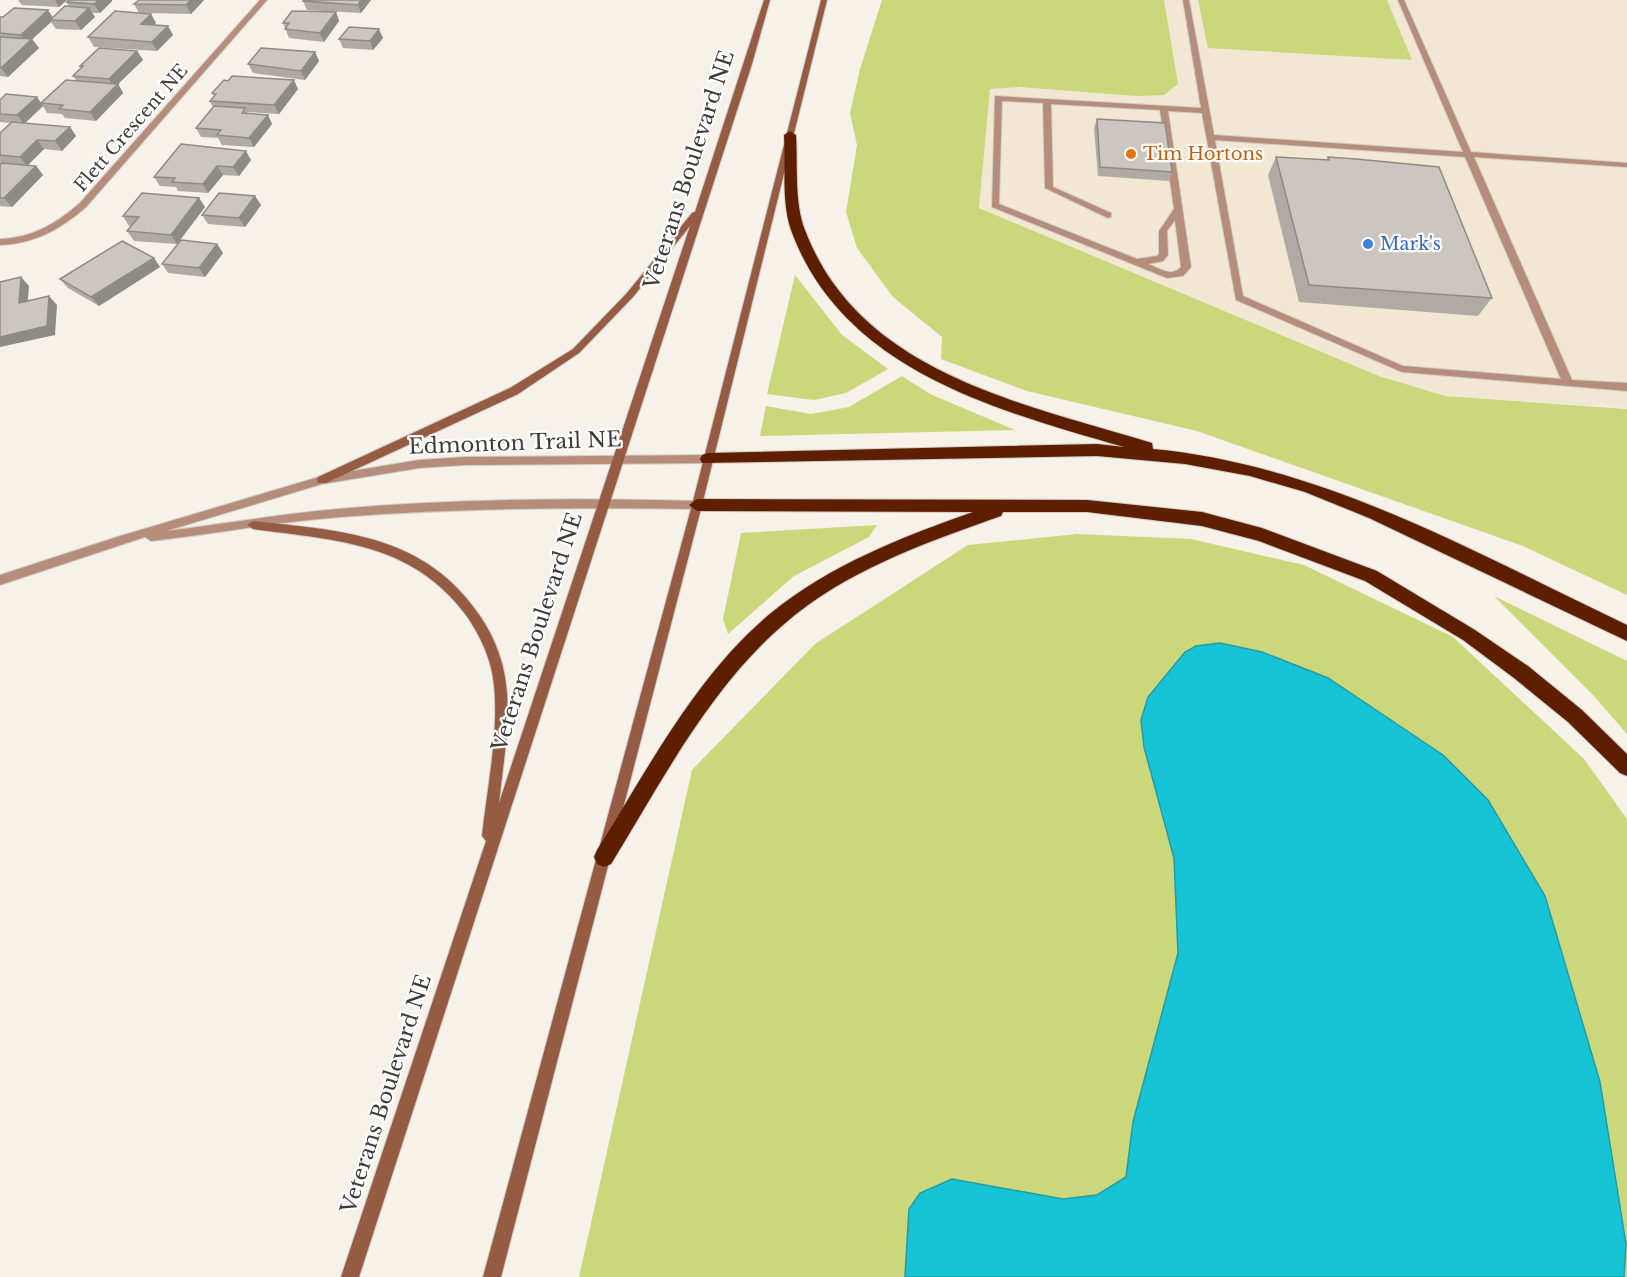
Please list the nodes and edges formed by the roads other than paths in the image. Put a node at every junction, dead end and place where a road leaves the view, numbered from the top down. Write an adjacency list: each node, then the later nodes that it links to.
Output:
1 (264, 0): 16 (street, Flett Crescent NE)
2 (766, 0): 14 (main road, Veterans Boulevard NE)
3 (824, 0): 9 (main road)
4 (1186, 0): 8 (street)
5 (1401, 0): 11 (street)
6 (1047, 101): 7 (street); 15 (street); 17 (street)
7 (1164, 108): 8 (street); 13 (street)
8 (1206, 111): 10 (street)
9 (790, 135): 21 (highway); 22 (main road)
10 (1211, 137): 11 (street); 18 (street)
11 (1467, 154): 12 (street); 18 (street)
12 (1627, 165)
13 (1178, 208): 17 (street); 17 (street)
14 (699, 210): 20 (main road, Veterans Boulevard NE); 23 (main road)
15 (1108, 215)
16 (0, 242)
17 (1137, 262)
18 (1568, 383): 19 (street)
19 (1627, 387)
20 (618, 458): 22 (street, Edmonton Trail NE); 23 (street, Edmonton Trail NE); 24 (main road, Veterans Boulevard NE)
21 (1185, 458): 22 (highway); 30 (highway)
22 (708, 459): 25 (main road)
23 (322, 480): 28 (street, Edmonton Trail NE)
24 (603, 503): 25 (street, Edmonton Trail NE); 27 (street, Edmonton Trail NE); 33 (main road, Veterans Boulevard NE)
25 (697, 505): 26 (highway); 32 (main road)
26 (1008, 507): 31 (highway); 32 (highway)
27 (253, 525): 28 (street, Edmonton Trail NE); 33 (main road)
28 (117, 541): 29 (street, Edmonton Trail NE)
29 (0, 580)
30 (1627, 633)
31 (1627, 767)
32 (604, 857): 35 (main road)
33 (487, 859): 34 (main road, Veterans Boulevard NE)
34 (350, 1277)
35 (492, 1277)

